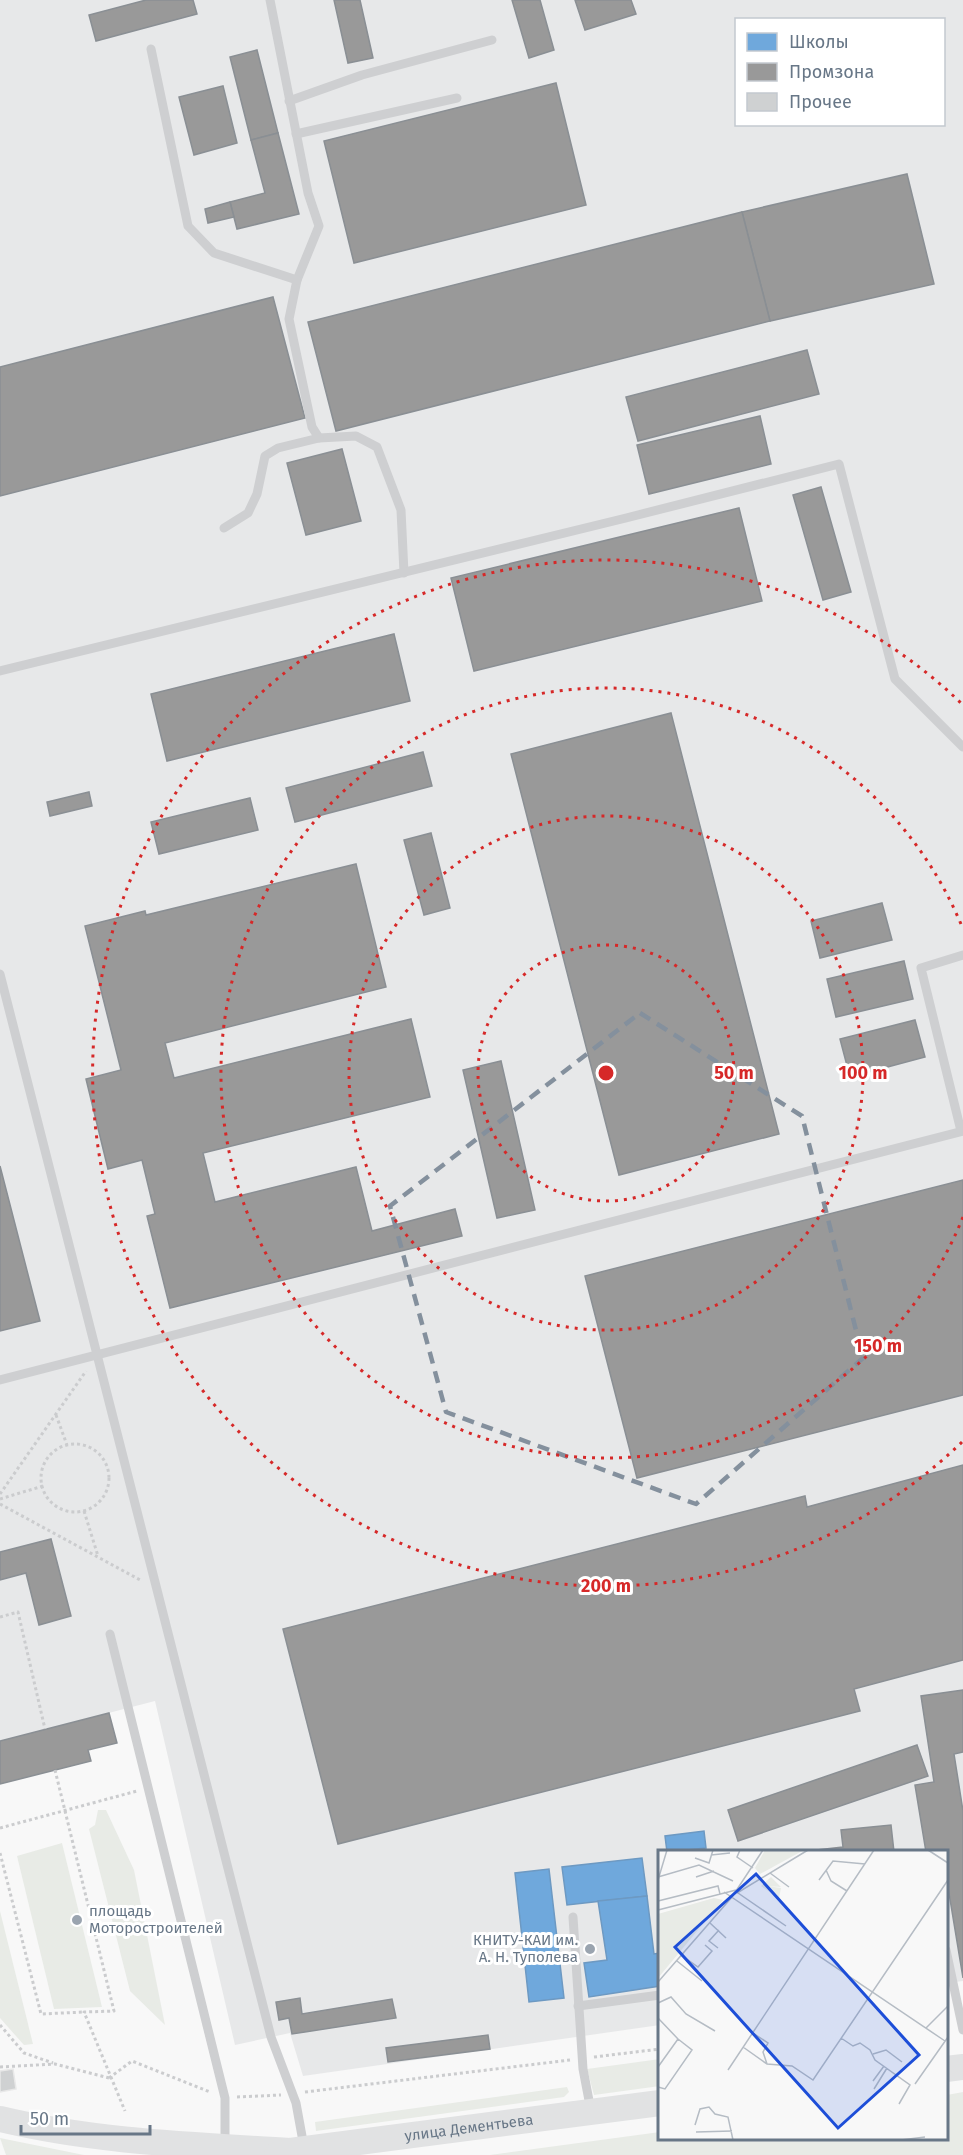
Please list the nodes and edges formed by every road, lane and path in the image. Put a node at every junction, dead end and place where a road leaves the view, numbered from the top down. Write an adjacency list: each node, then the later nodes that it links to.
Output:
1 (270, 0): 5 (lane)
2 (492, 40): 5 (lane)
3 (151, 49): 7 (lane)
4 (457, 98): 6 (lane)
5 (289, 101): 6 (lane)
6 (296, 134): 7 (lane)
7 (297, 280): 8 (lane)
8 (320, 438): 9 (lane); 10 (lane)
9 (224, 528)
10 (404, 573): 11 (lane); 12 (lane)
11 (0, 671)
12 (963, 747)
13 (963, 955): 15 (lane)
14 (0, 974): 16 (lane)
15 (962, 1131): 16 (lane)
16 (98, 1355): 17 (lane); 18 (path); 25 (lane)
17 (0, 1380)
18 (56, 1415): 19 (path); 21 (path)
19 (68, 1445): 20 (path); 23 (path)
20 (43, 1486): 22 (path); 23 (path)
21 (0, 1494)
22 (0, 1501): 24 (path)
23 (84, 1510): 24 (path)
24 (99, 1558): 25 (path)
25 (157, 1590): 48 (lane)
26 (0, 1617): 28 (path)
27 (110, 1634): 30 (lane)
28 (45, 1729)
29 (55, 1770): 31 (path)
30 (148, 1788): 31 (path); 49 (lane)
31 (64, 1810): 32 (path); 38 (path)
32 (0, 1828)
33 (0, 1854): 38 (path)
34 (573, 1917): 37 (lane)
35 (948, 1963): 40 (lane)
36 (658, 1995): 37 (lane)
37 (578, 2006): 42 (lane)
38 (84, 2012): 47 (path)
39 (0, 2025): 43 (path)
40 (963, 2030)
41 (658, 2049): 42 (path)
42 (582, 2058): 48 (path); 52 (lane)
43 (55, 2064): 44 (path); 47 (path)
44 (0, 2067)
45 (963, 2067): 46 (main road)
46 (948, 2069)
47 (110, 2078): 49 (path); 51 (path)
48 (293, 2093): 49 (path); 56 (lane)
49 (225, 2098): 55 (lane)
50 (658, 2103): 52 (main road, улица Дементьева)
51 (124, 2111)
52 (591, 2112): 54 (main road, улица Дементьева)
53 (0, 2119): 55 (main road, улица Дементьева)
54 (376, 2147): 56 (main road, улица Дементьева)
55 (227, 2152): 56 (main road, улица Дементьева)
56 (294, 2153)

